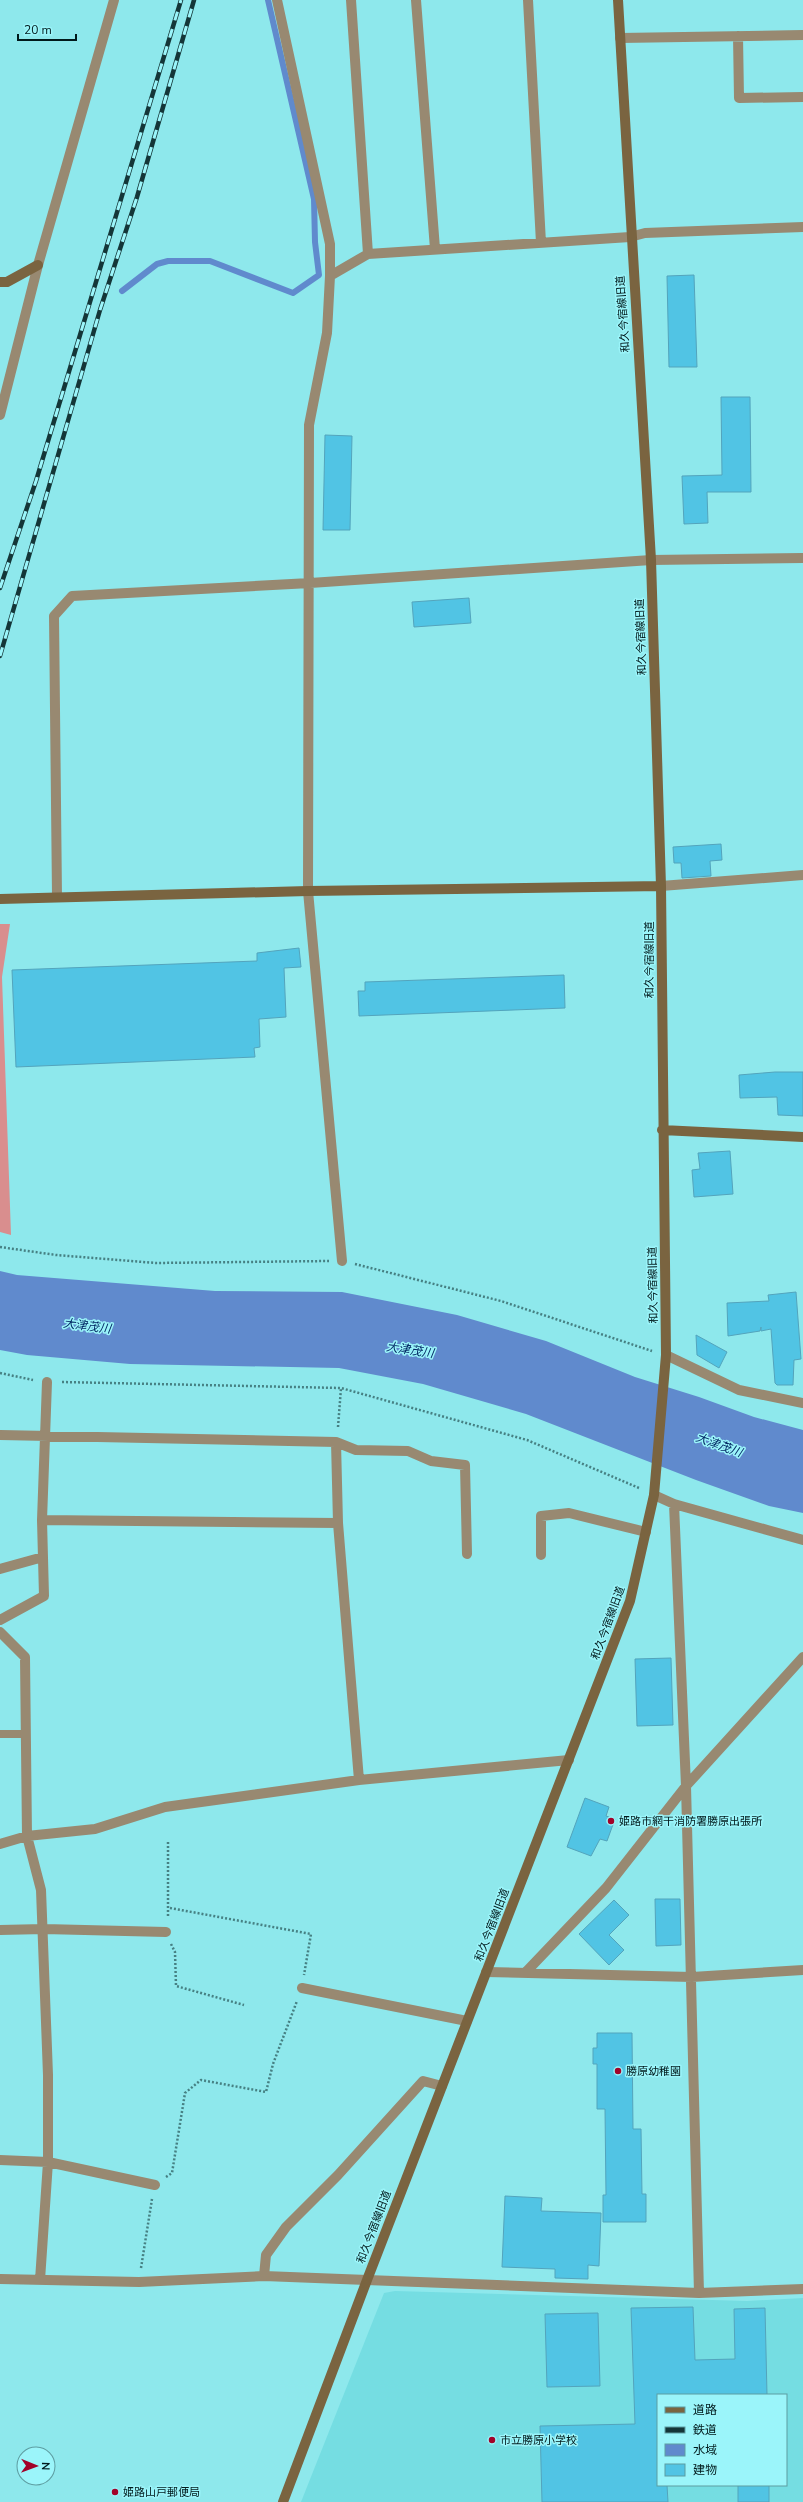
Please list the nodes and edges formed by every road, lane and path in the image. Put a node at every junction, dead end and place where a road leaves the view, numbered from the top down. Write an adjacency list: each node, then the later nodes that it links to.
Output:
1 (114, 0): 16 (street)
2 (277, 0): 17 (street)
3 (351, 0): 15 (street)
4 (416, 0): 14 (street)
5 (528, 0): 13 (street)
6 (618, 0): 9 (street, 和久今宿線旧道)
7 (803, 35): 8 (street)
8 (738, 36): 9 (street); 10 (street)
9 (620, 38): 12 (street, 和久今宿線旧道)
10 (803, 97)
11 (803, 228): 12 (street)
12 (630, 237): 13 (street); 21 (street, 和久今宿線旧道)
13 (541, 243): 14 (street)
14 (435, 250): 15 (street)
15 (368, 254): 17 (street)
16 (38, 265): 18 (street); 19 (street)
17 (330, 276): 22 (street)
18 (0, 282)
19 (0, 415)
20 (803, 558): 21 (street)
21 (651, 560): 22 (street); 24 (street, 和久今宿線旧道)
22 (310, 584): 25 (street); 26 (street)
23 (803, 875): 24 (street)
24 (661, 886): 25 (street); 28 (street, 和久今宿線旧道)
25 (308, 891): 26 (street); 31 (street)
26 (57, 896): 27 (street)
27 (0, 899)
28 (662, 1130): 29 (street); 32 (street, 和久今宿線旧道)
29 (803, 1137)
30 (0, 1247): 31 (path)
31 (342, 1261): 32 (path)
32 (666, 1354): 36 (street); 40 (street, 和久今宿線旧道)
33 (0, 1373): 34 (path)
34 (47, 1382): 35 (path); 38 (street)
35 (342, 1388): 39 (path); 40 (path)
36 (803, 1403)
37 (0, 1435): 38 (street)
38 (47, 1435): 39 (street); 42 (street)
39 (336, 1442): 43 (street); 46 (street)
40 (654, 1495): 41 (street); 44 (street, 和久今宿線旧道)
41 (674, 1504): 45 (street); 57 (street)
42 (42, 1520): 43 (street); 48 (street)
43 (338, 1523): 56 (street)
44 (646, 1532): 47 (street); 55 (street, 和久今宿線旧道)
45 (803, 1540)
46 (467, 1554)
47 (541, 1555)
48 (43, 1557): 49 (street); 50 (street)
49 (0, 1568)
50 (0, 1620)
51 (0, 1632): 54 (street)
52 (803, 1657): 57 (street)
53 (0, 1734): 54 (lane)
54 (26, 1734): 58 (street)
55 (569, 1760): 56 (street); 66 (street, 和久今宿線旧道)
56 (359, 1780): 58 (street)
57 (686, 1786): 67 (street); 68 (street)
58 (27, 1836): 60 (street); 62 (street)
59 (168, 1842): 61 (path)
60 (0, 1844)
61 (170, 1908): 64 (path); 69 (path)
62 (44, 1929): 63 (street); 64 (street); 74 (street)
63 (0, 1930)
64 (166, 1932): 70 (path)
65 (803, 1970): 68 (street)
66 (486, 1972): 67 (street); 71 (street, 和久今宿線旧道)
67 (525, 1973): 68 (street)
68 (692, 1977): 82 (street)
69 (302, 1988): 71 (street); 75 (path)
70 (244, 2005)
71 (467, 2021): 72 (street, 和久今宿線旧道)
72 (442, 2086): 76 (street); 79 (street, 和久今宿線旧道)
73 (0, 2160): 74 (street)
74 (48, 2162): 75 (street); 78 (street)
75 (155, 2185): 80 (path)
76 (264, 2276): 79 (street); 80 (street)
77 (0, 2279): 78 (street)
78 (40, 2280): 80 (street)
79 (367, 2280): 82 (street); 83 (street, 和久今宿線旧道)
80 (139, 2282)
81 (803, 2289): 82 (street)
82 (699, 2294)
83 (285, 2498)

